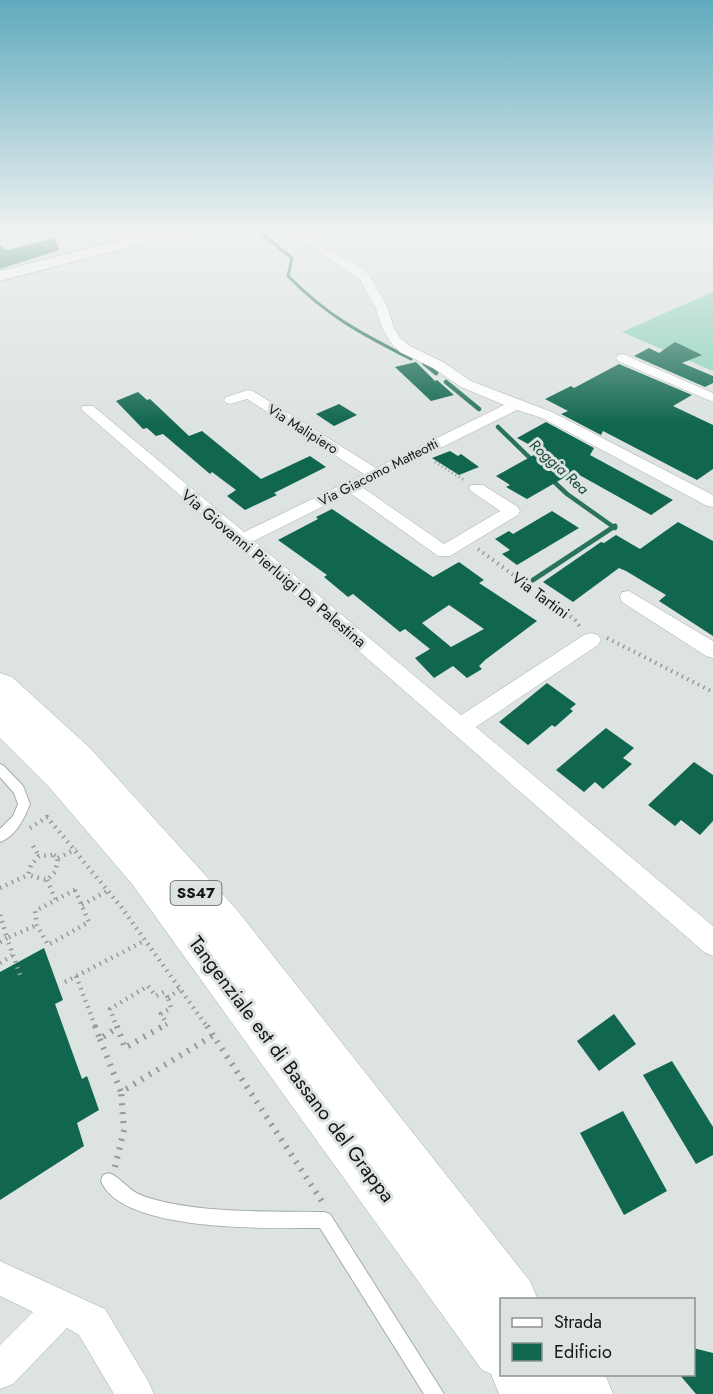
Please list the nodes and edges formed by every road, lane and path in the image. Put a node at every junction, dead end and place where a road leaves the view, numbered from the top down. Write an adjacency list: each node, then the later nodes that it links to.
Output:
1 (375, 295): 5 (street)
2 (623, 358): 3 (street)
3 (713, 398)
4 (231, 400): 8 (street, Via Malipiero)
5 (516, 405): 7 (street, Via Giacomo Matteotti); 11 (street)
6 (88, 409): 12 (street, Via Giovanni Pierluigi Da Palestina)
7 (419, 452): 8 (street, Via Giacomo Matteotti); 10 (path)
8 (375, 474): 9 (street, Via Giacomo Matteotti)
9 (350, 486): 12 (street, Via Giacomo Matteotti); 13 (street)
10 (477, 489): 13 (street)
11 (713, 502)
12 (242, 540): 20 (street, Via Giovanni Pierluigi Da Palestina)
13 (465, 540): 15 (path, Via Tartini)
14 (629, 597): 16 (street)
15 (591, 639): 18 (path); 20 (street)
16 (713, 651)
17 (0, 686): 54 (highway, Tangenziale est di Bassano del Grappa / SS47)
18 (713, 692)
19 (0, 717): 56 (highway, Tangenziale est di Bassano del Grappa / SS47)
20 (461, 726): 39 (street, Via Giovanni Pierluigi Da Palestina)
21 (0, 770): 23 (lane)
22 (20, 835): 25 (path)
23 (0, 837)
24 (33, 846): 26 (path)
25 (76, 849): 27 (path); 31 (path)
26 (39, 856): 27 (path); 28 (path)
27 (58, 858): 29 (path)
28 (28, 875): 29 (path); 30 (path)
29 (47, 880): 32 (path)
30 (0, 888)
31 (109, 890): 33 (path); 37 (path)
32 (56, 900): 33 (path); 35 (path)
33 (82, 905): 35 (path)
34 (0, 915): 36 (path)
35 (38, 925): 36 (path)
36 (7, 938): 38 (path); 40 (path)
37 (146, 940): 43 (path); 45 (path)
38 (0, 942)
39 (713, 944)
40 (13, 955): 41 (path); 42 (path)
41 (0, 963)
42 (20, 975)
43 (76, 976): 44 (path); 49 (path)
44 (66, 982)
45 (181, 988): 46 (path); 48 (path)
46 (168, 998): 47 (path); 47 (path)
47 (118, 1027): 49 (path)
48 (212, 1036): 50 (path); 52 (path)
49 (100, 1039): 50 (path)
50 (121, 1092): 51 (path)
51 (116, 1179): 61 (lane)
52 (313, 1204)
53 (0, 1278): 55 (street)
54 (510, 1298)
55 (61, 1308): 57 (street); 60 (street)
56 (500, 1349)
57 (0, 1371)
58 (521, 1376): 62 (highway)
59 (570, 1376): 63 (highway)
60 (135, 1394)
61 (435, 1394)
62 (534, 1394)
63 (584, 1394)

